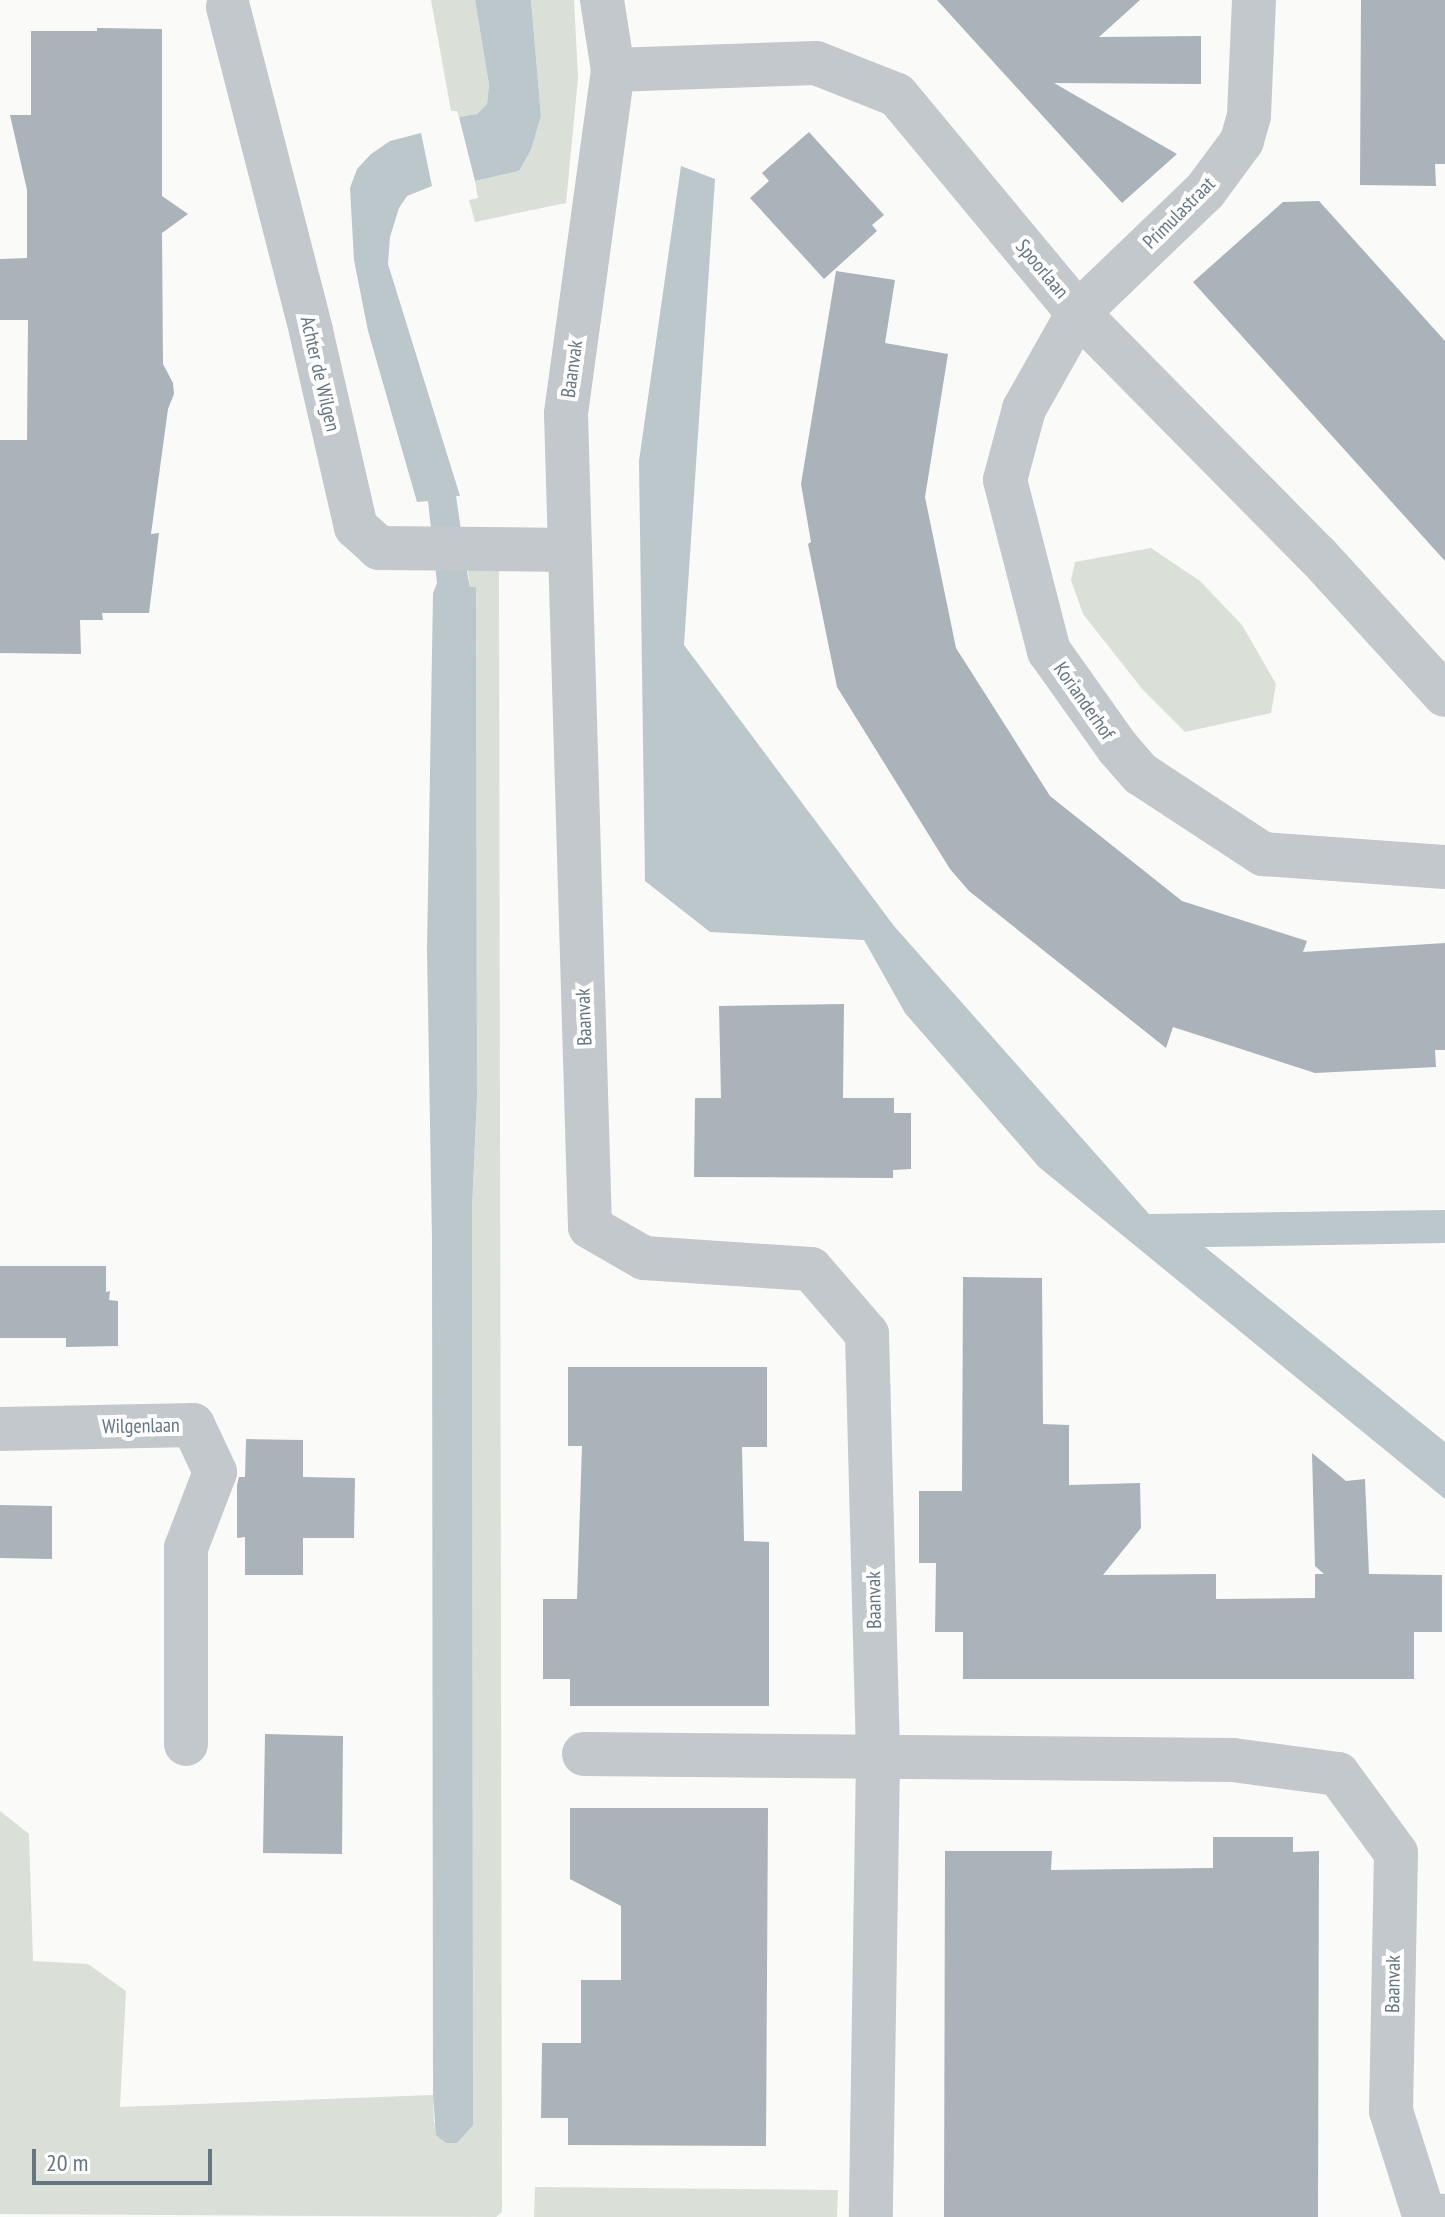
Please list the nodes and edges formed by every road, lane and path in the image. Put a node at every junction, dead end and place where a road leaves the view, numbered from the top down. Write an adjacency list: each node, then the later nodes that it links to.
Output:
1 (602, 0): 4 (street)
2 (1254, 0): 5 (street, Primulastraat)
3 (228, 7): 6 (street, Achter de Wilgen)
4 (613, 70): 5 (street, Spoorlaan); 6 (street, Baanvak)
5 (1078, 313): 7 (street, Spoorlaan); 8 (street, Korianderhof)
6 (570, 550): 12 (street, Baanvak)
7 (1445, 695)
8 (1445, 867)
9 (0, 1429): 10 (street, Wilgenlaan)
10 (186, 1744)
11 (584, 1754): 12 (street, Baanvak)
12 (878, 1758): 13 (street, Baanvak); 14 (street, Baanvak)
13 (1431, 2216)
14 (871, 2217)

